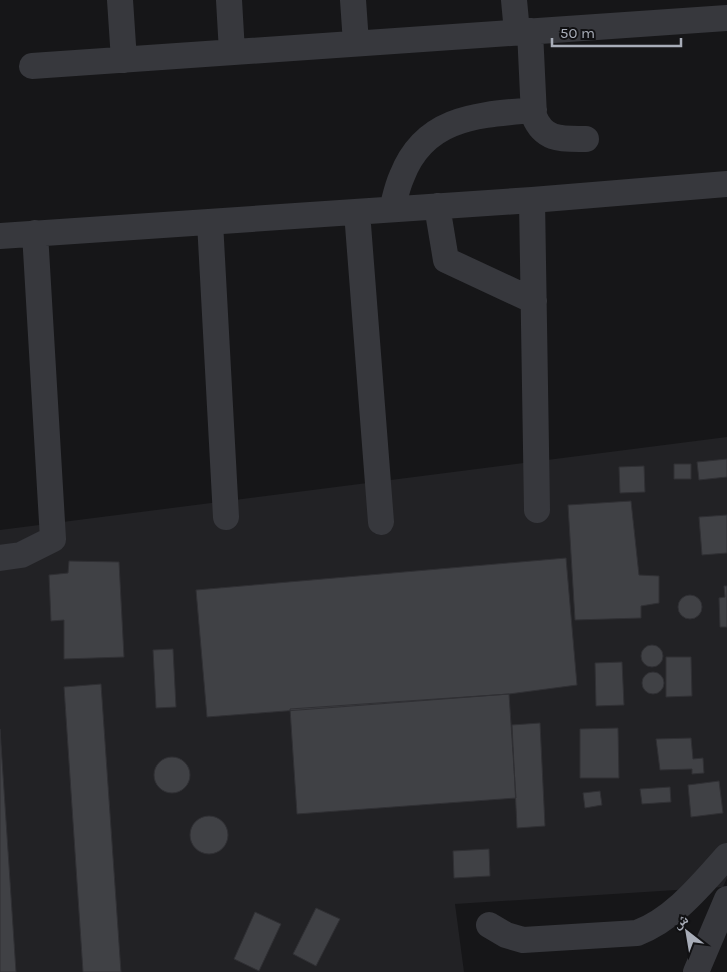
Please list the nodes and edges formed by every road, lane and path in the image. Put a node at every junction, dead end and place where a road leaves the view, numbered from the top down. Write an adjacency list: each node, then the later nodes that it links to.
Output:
1 (120, 0): 9 (street)
2 (229, 0): 8 (street)
3 (353, 0): 7 (street)
4 (514, 0): 6 (street)
5 (727, 18): 6 (street)
6 (523, 32): 7 (street); 11 (street)
7 (356, 44): 8 (street)
8 (232, 52): 9 (street)
9 (124, 60): 10 (street)
10 (32, 66)
11 (534, 110): 12 (street); 16 (street)
12 (586, 139)
13 (727, 184): 14 (street)
14 (532, 200): 15 (street); 21 (street)
15 (437, 206): 16 (street); 21 (street)
16 (392, 209): 17 (street)
17 (357, 212): 18 (street); 24 (street)
18 (210, 222): 19 (street); 23 (street)
19 (35, 233): 20 (street); 25 (street)
20 (0, 236)
21 (534, 301): 22 (street)
22 (537, 510)
23 (226, 517)
24 (381, 522)
25 (0, 558)
26 (727, 856): 28 (street)
27 (727, 900): 29 (street)
28 (489, 925)
29 (696, 972)

